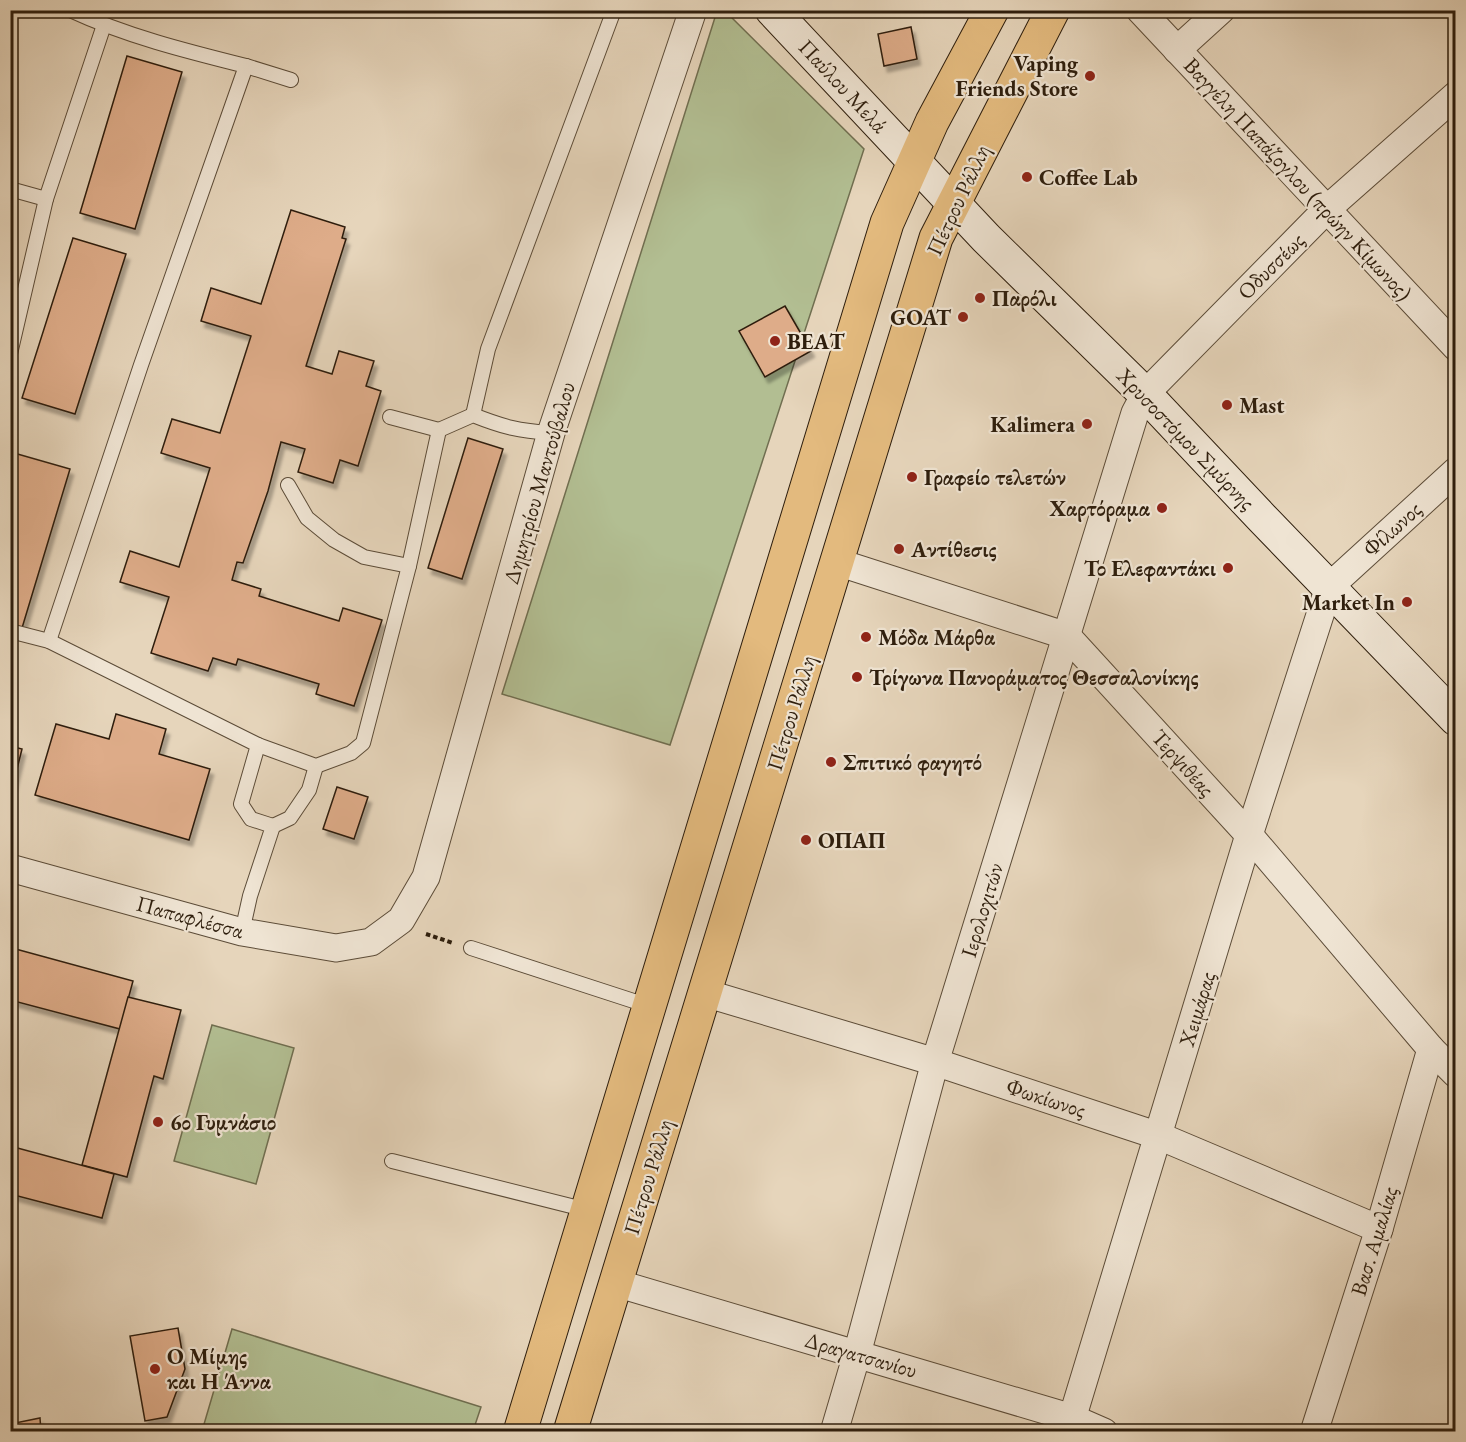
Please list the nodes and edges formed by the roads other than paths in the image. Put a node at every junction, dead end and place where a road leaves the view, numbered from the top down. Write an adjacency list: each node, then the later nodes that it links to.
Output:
1 (70, 10): 9 (lane)
2 (614, 10): 22 (lane)
3 (693, 10): 25 (street, Δημητρίου Μαντούβαλου)
4 (772, 10): 14 (main road, Παύλου Μελά)
5 (992, 10): 14 (main road)
6 (1053, 10): 17 (main road, Πέτρου Ράλλη)
7 (1140, 10): 10 (street, Βαγγέλη Παπάζογλου (πρώην Κίμωνος))
8 (1221, 10): 10 (street)
9 (104, 25): 11 (lane); 16 (lane)
10 (1177, 50): 18 (street, Βαγγέλη Παπάζογλου (πρώην Κίμωνος))
11 (246, 66): 12 (lane); 33 (lane)
12 (291, 81)
13 (1455, 95): 18 (street, Οδυσσέως)
14 (914, 161): 17 (main road, Χρυσοστόμου Σμύρνης); 44 (main road)
15 (10, 189): 16 (lane)
16 (46, 199): 20 (lane)
17 (954, 204): 21 (main road, Χρυσοστόμου Σμύρνης); 28 (main road, Πέτρου Ράλλη)
18 (1327, 209): 19 (street, Βαγγέλη Παπάζογλου (πρώην Κίμωνος)); 21 (street, Οδυσσέως)
19 (1455, 347)
20 (10, 354)
21 (1145, 394): 30 (main road, Χρυσοστόμου Σμύρνης); 32 (street, Ιερολοχιτών)
22 (473, 415): 24 (lane); 25 (lane)
23 (390, 417): 24 (lane)
24 (439, 430): 29 (lane)
25 (551, 433): 41 (street, Δημητρίου Μαντούβαλου)
26 (1455, 471): 30 (street, Φίλωνος)
27 (288, 485): 29 (lane)
28 (837, 562): 32 (street, Τερψιθέας); 43 (main road, Πέτρου Ράλλη)
29 (408, 566): 36 (lane)
30 (1329, 587): 34 (main road, Χρυσοστόμου Σμύρνης); 38 (street, Χειμάρας)
31 (10, 632): 33 (lane)
32 (1067, 636): 38 (street, Τερψιθέας); 46 (street, Ιερολοχιτών)
33 (49, 641): 35 (lane)
34 (1455, 719)
35 (258, 745): 36 (lane); 37 (lane)
36 (316, 766): 37 (lane)
37 (273, 826): 40 (lane)
38 (1250, 836): 45 (street, Τερψιθέας); 48 (street, Χειμάρας)
39 (10, 868): 40 (street, Παπαφλέσσα)
40 (242, 932): 41 (street, Παπαφλέσσα)
41 (371, 942)
42 (471, 948): 44 (lane)
43 (705, 993): 46 (street, Φωκίωνος); 52 (main road, Πέτρου Ράλλη)
44 (649, 1006): 50 (main road)
45 (1431, 1049): 47 (street, Τερψιθέας); 51 (street, Βασ. Αμαλίας)
46 (936, 1062): 48 (street, Φωκίωνος); 53 (street, Ιερολοχιτών)
47 (1455, 1074)
48 (1159, 1136): 51 (street, Φωκίωνος); 54 (street, Χειμάρας)
49 (392, 1161): 50 (lane)
50 (587, 1210): 55 (main road)
51 (1379, 1229): 59 (street, Βασ. Αμαλίας)
52 (616, 1283): 53 (street, Δραγατσανίου); 56 (main road, Πέτρου Ράλλη)
53 (857, 1354): 54 (street, Δραγατσανίου); 57 (street, Ιερολοχιτών)
54 (1070, 1424): 58 (street, Δραγατσανίου)
55 (520, 1431)
56 (570, 1431)
57 (834, 1431)
58 (1104, 1431)
59 (1314, 1431)

